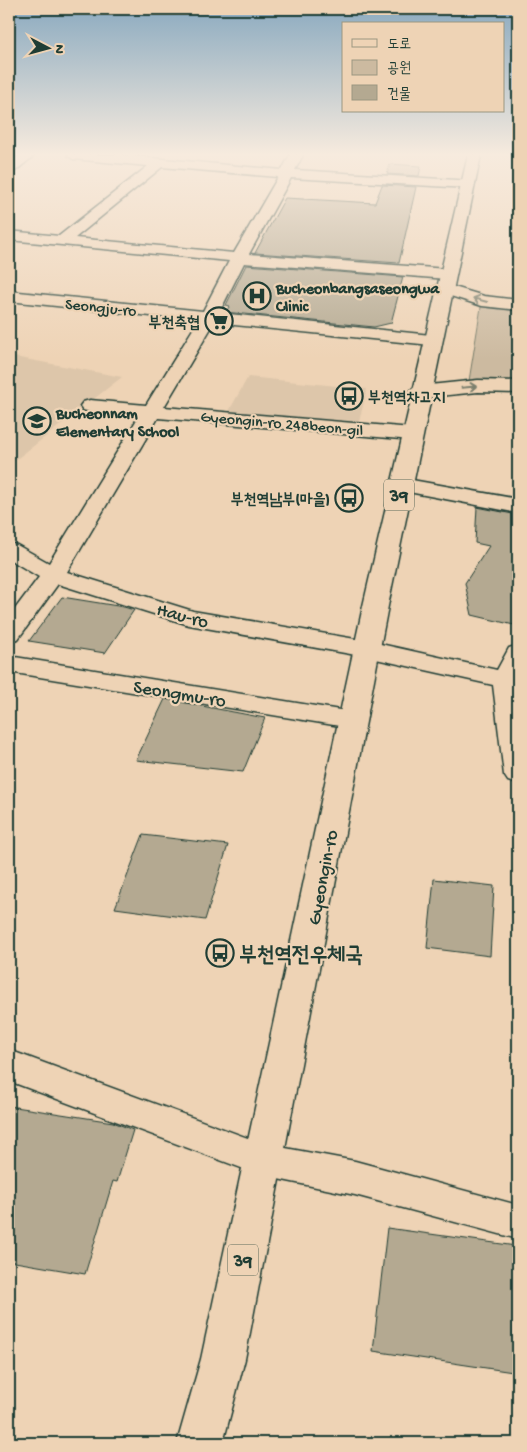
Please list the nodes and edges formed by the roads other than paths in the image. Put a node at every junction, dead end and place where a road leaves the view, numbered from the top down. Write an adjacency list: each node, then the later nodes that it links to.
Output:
1 (85, 223): 5 (street)
2 (259, 223): 6 (street)
3 (459, 223): 7 (street, Gyeongin-ro / 39)
4 (9, 236): 5 (street)
5 (62, 241): 6 (street)
6 (239, 258): 7 (street); 10 (street)
7 (445, 281): 9 (street, one-way to 7); 11 (street, Gyeongin-ro / 39)
8 (9, 296): 10 (street, Seongju-ro)
9 (518, 305)
10 (208, 318): 11 (street, Seongju-ro); 15 (street)
11 (431, 340): 13 (street, Gyeongin-ro / 39)
12 (518, 387): 13 (street, one-way to 12)
13 (420, 392): 16 (street, Gyeongin-ro / 39)
14 (90, 406): 15 (street, Gyeongin-ro 248beon-gil)
15 (152, 411): 16 (street, Gyeongin-ro 248beon-gil); 20 (street)
16 (412, 434): 17 (street, Gyeongin-ro / 39)
17 (401, 484): 18 (street); 22 (street, Gyeongin-ro / 39)
18 (518, 506)
19 (9, 550): 20 (street, Hau-ro)
20 (53, 575): 21 (street); 22 (street, Hau-ro)
21 (9, 634)
22 (367, 649): 25 (street, Hau-ro); 26 (street, Gyeongin-ro / 39)
23 (518, 654): 25 (street)
24 (9, 664): 26 (street, Seongmu-ro)
25 (506, 680): 27 (street)
26 (352, 720): 29 (street, Gyeongin-ro / 39)
27 (518, 775)
28 (9, 1064): 29 (street)
29 (263, 1160): 30 (street); 31 (street, Gyeongin-ro / 39)
30 (518, 1222)
31 (223, 1359): 32 (street, Gyeongin-ro / 39); 33 (street, Gyeongin-ro / 39); 34 (street); 35 (street, Gyeongin-ro / 39)
32 (190, 1443)
33 (200, 1443)
34 (208, 1443)
35 (214, 1443)

